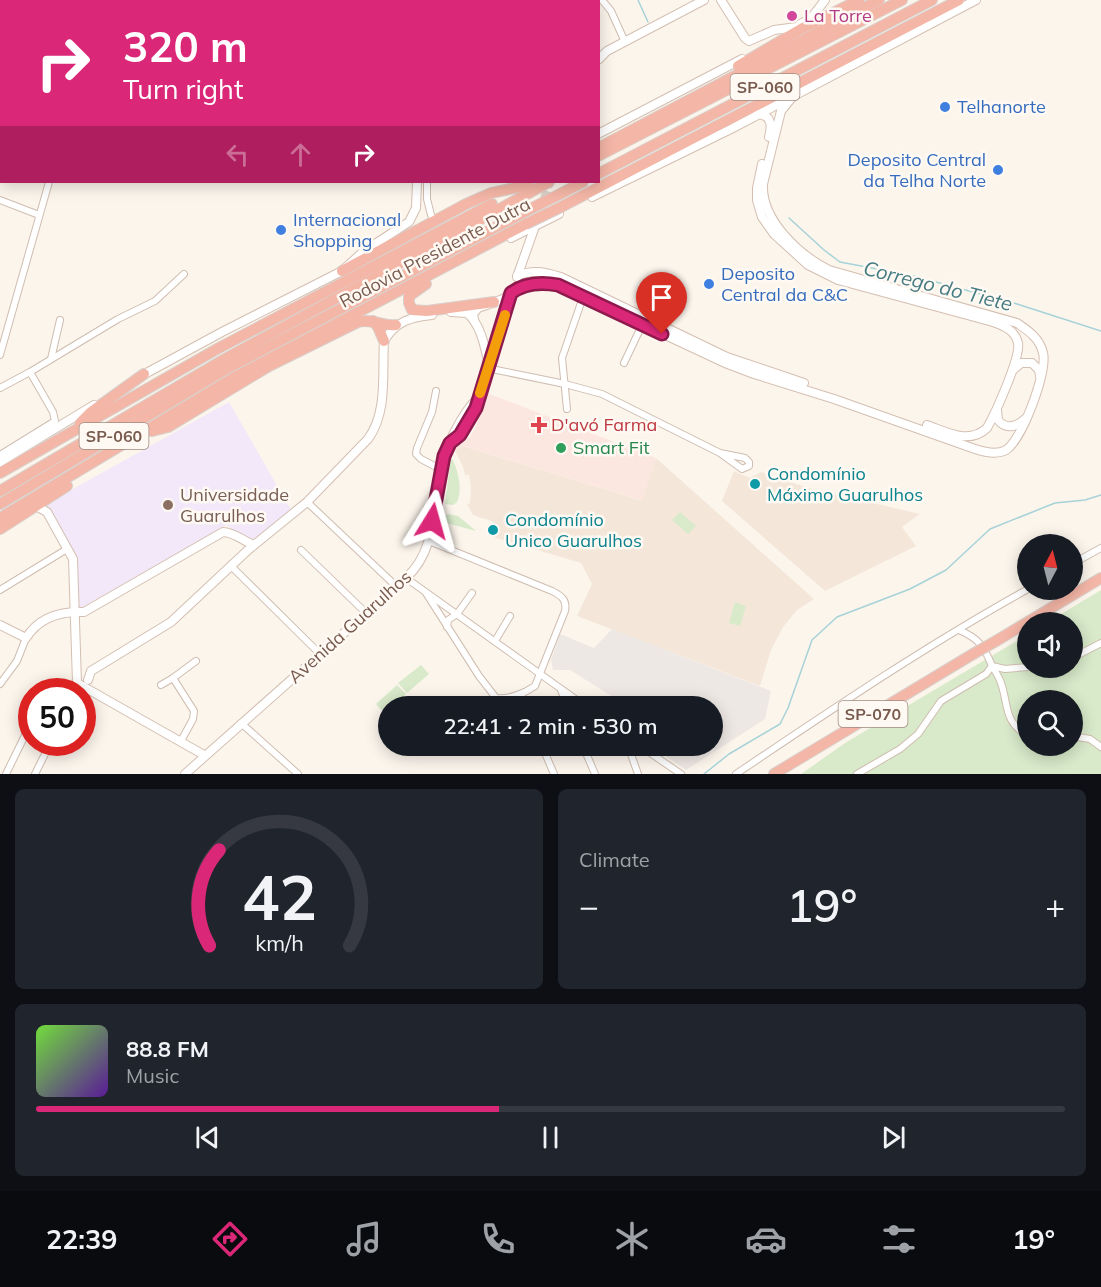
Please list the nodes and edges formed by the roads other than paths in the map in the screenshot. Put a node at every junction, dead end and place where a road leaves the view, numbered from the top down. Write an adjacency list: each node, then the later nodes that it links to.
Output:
1 (602, 0): 14 (street)
2 (689, 0): 12 (street)
3 (704, 0): 12 (street)
4 (721, 0): 13 (street)
5 (825, 0): 13 (street)
6 (859, 0): 18 (highway)
7 (879, 0): 18 (highway, SP-060)
8 (902, 0): 22 (highway, SP-060)
9 (932, 0): 23 (highway, SP-060)
10 (959, 0): 16 (highway, Rodovia Presidente Dutra / SP-060)
11 (976, 0): 17 (street)
12 (681, 13): 14 (street)
13 (797, 27): 20 (street)
14 (625, 42): 15 (street)
15 (603, 53)
16 (841, 61): 23 (highway); 33 (highway, Rodovia Presidente Dutra / SP-060, bridge)
17 (794, 95): 19 (street); 60 (street)
18 (682, 102): 21 (highway, SP-060)
19 (758, 114): 34 (street); 58 (street)
20 (600, 133)
21 (600, 147)
22 (600, 155)
23 (614, 166): 24 (highway, SP-060)
24 (600, 173)
25 (49, 183): 31 (street)
26 (427, 183): 32 (street)
27 (581, 183): 77 (highway, Rodovia Presidente Dutra / SP-060, bridge)
28 (419, 184): 36 (street)
29 (532, 185): 36 (highway); 67 (highway, Rodovia Presidente Dutra / SP-060); 75 (highway, Rodovia Presidente Dutra / SP-060)
30 (0, 200): 31 (street)
31 (39, 215): 53 (street)
32 (431, 215)
33 (527, 227): 34 (highway); 35 (street, Avenida Guarulhos); 68 (highway, Rodovia Presidente Dutra / SP-060)
34 (511, 238): 43 (highway)
35 (524, 257): 37 (street); 39 (street, Avenida Guarulhos)
36 (342, 271): 59 (street)
37 (542, 271): 39 (street); 40 (street)
38 (184, 274): 54 (street)
39 (517, 276): 41 (street, Avenida Guarulhos)
40 (559, 281): 41 (street); 42 (street); 44 (street)
41 (511, 293): 43 (street); 50 (street, Avenida Guarulhos)
42 (583, 297): 44 (street); 61 (street)
43 (494, 302): 46 (street)
44 (617, 309): 49 (street); 64 (street)
45 (60, 320): 54 (street)
46 (474, 320): 48 (street); 51 (street)
47 (373, 321): 48 (highway); 52 (highway); 68 (highway)
48 (396, 325): 52 (street)
49 (642, 325): 55 (street); 66 (street)
50 (499, 335): 51 (street); 56 (street, Avenida Guarulhos)
51 (481, 336): 56 (street)
52 (384, 341): 76 (street)
53 (0, 356)
54 (51, 359): 57 (street)
55 (624, 363)
56 (488, 367): 61 (street); 73 (street, Avenida Guarulhos)
57 (30, 372): 62 (street); 71 (street)
58 (1011, 372): 60 (street); 64 (street)
59 (144, 374): 67 (highway); 72 (street)
60 (1041, 380): 66 (street)
61 (565, 384): 65 (street); 70 (street)
62 (0, 388)
63 (436, 391): 73 (street)
64 (997, 407): 66 (street)
65 (567, 409)
66 (1026, 418)
67 (72, 432): 74 (highway, Rodovia Presidente Dutra / SP-060)
68 (140, 434): 69 (highway, Rodovia Presidente Dutra / SP-060)
69 (128, 442): 78 (highway); 79 (highway, Rodovia Presidente Dutra / SP-060)
70 (720, 453)
71 (0, 455)
72 (0, 462)
73 (440, 469): 81 (street, Avenida Guarulhos)
74 (0, 473)
75 (0, 491)
76 (307, 502): 82 (street); 90 (street)
77 (0, 504)
78 (36, 506): 80 (highway); 84 (street)
79 (0, 518)
80 (0, 529)
81 (429, 541): 88 (street, Avenida Guarulhos); 111 (street)
82 (251, 548): 87 (street); 96 (street)
83 (1101, 548): 86 (street)
84 (67, 549): 91 (street); 96 (street)
85 (301, 550): 95 (street)
86 (1083, 558)
87 (231, 566): 106 (street); 114 (street)
88 (406, 578): 90 (street, Avenida Guarulhos); 93 (street)
89 (1101, 578): 144 (highway, SP-070, bridge)
90 (397, 587): 95 (street, Avenida Guarulhos)
91 (0, 590)
92 (472, 593): 97 (street)
93 (426, 594): 97 (street); 100 (street)
94 (1017, 595): 101 (street)
95 (366, 613): 106 (street, Avenida Guarulhos)
96 (75, 614): 102 (street); 108 (street)
97 (457, 614): 100 (street); 103 (street)
98 (510, 616): 103 (street)
99 (0, 626): 102 (street)
100 (447, 627): 120 (street)
101 (959, 630): 109 (street); 143 (street)
102 (26, 638): 116 (street)
103 (495, 641): 111 (street)
104 (1101, 643): 105 (street)
105 (1083, 652)
106 (320, 654): 123 (street, Avenida Guarulhos)
107 (196, 661): 115 (street)
108 (78, 665): 112 (street); 113 (street)
109 (992, 666): 110 (street); 124 (street); 145 (street)
110 (1017, 668)
111 (541, 674): 118 (street); 120 (street)
112 (82, 678)
113 (83, 678)
114 (89, 678)
115 (173, 678): 117 (street); 126 (street)
116 (0, 684)
117 (161, 685)
118 (561, 689): 121 (street); 122 (street)
119 (96, 694): 126 (street)
120 (521, 694)
121 (563, 696)
122 (571, 696)
123 (241, 723): 129 (street, Avenida Guarulhos); 138 (street)
124 (1017, 728)
125 (1083, 738): 127 (street)
126 (181, 741): 129 (street)
127 (1101, 747)
128 (18, 750): 135 (street)
129 (204, 755): 137 (street, Avenida Guarulhos)
130 (44, 756): 136 (street)
131 (546, 756): 139 (street)
132 (587, 756): 140 (street)
133 (632, 756): 141 (street)
134 (655, 756): 142 (street)
135 (6, 774)
136 (35, 774)
137 (185, 774)
138 (298, 774)
139 (554, 774)
140 (595, 774)
141 (638, 774)
142 (681, 774)
143 (736, 774)
144 (774, 774)
145 (857, 774)

